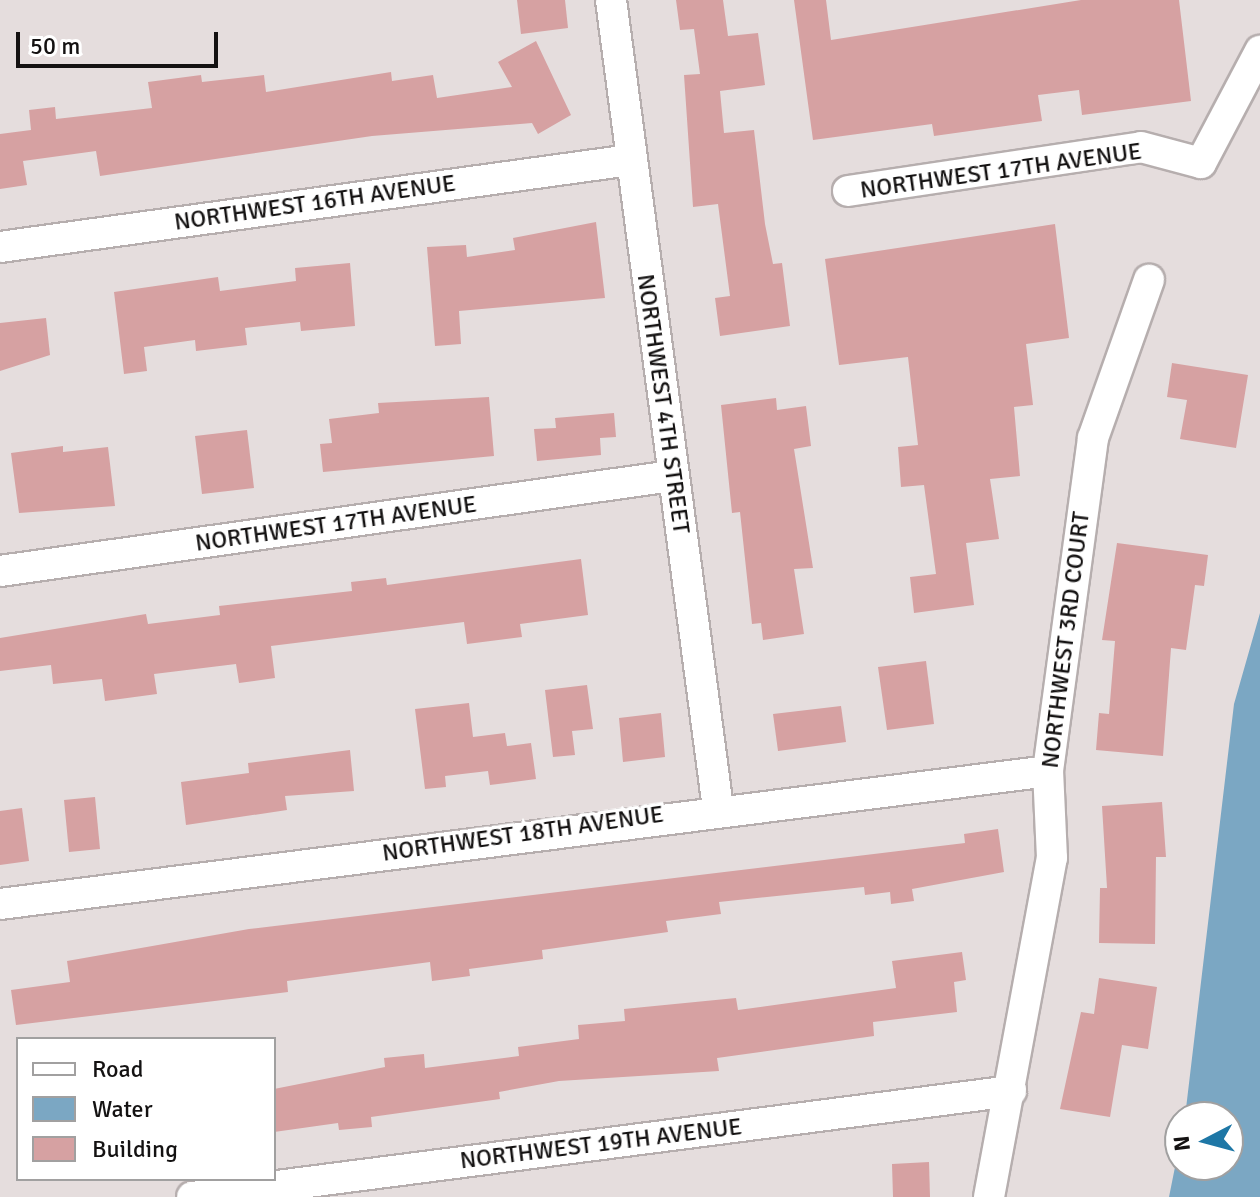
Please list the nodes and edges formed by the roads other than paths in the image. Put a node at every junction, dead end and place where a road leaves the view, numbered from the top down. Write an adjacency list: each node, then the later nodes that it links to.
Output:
1 (611, 0): 3 (street, NORTHWEST 4TH STREET)
2 (1260, 51): 4 (street, NORTHWEST 17TH AVENUE)
3 (630, 160): 5 (street, NORTHWEST 16TH AVENUE); 7 (street, NORTHWEST 4TH STREET)
4 (848, 191)
5 (0, 247)
6 (1149, 280): 9 (street, NORTHWEST 3RD COURT)
7 (672, 476): 8 (street, NORTHWEST 17TH AVENUE); 10 (street, NORTHWEST 4TH STREET)
8 (0, 571)
9 (1048, 771): 10 (street, NORTHWEST 18TH AVENUE); 12 (street, NORTHWEST 3RD COURT)
10 (718, 808): 11 (street, NORTHWEST 18TH AVENUE)
11 (0, 904)
12 (1011, 1091): 13 (street, NORTHWEST 19TH AVENUE); 14 (street, NORTHWEST 3RD COURT)
13 (192, 1197)
14 (989, 1197)

